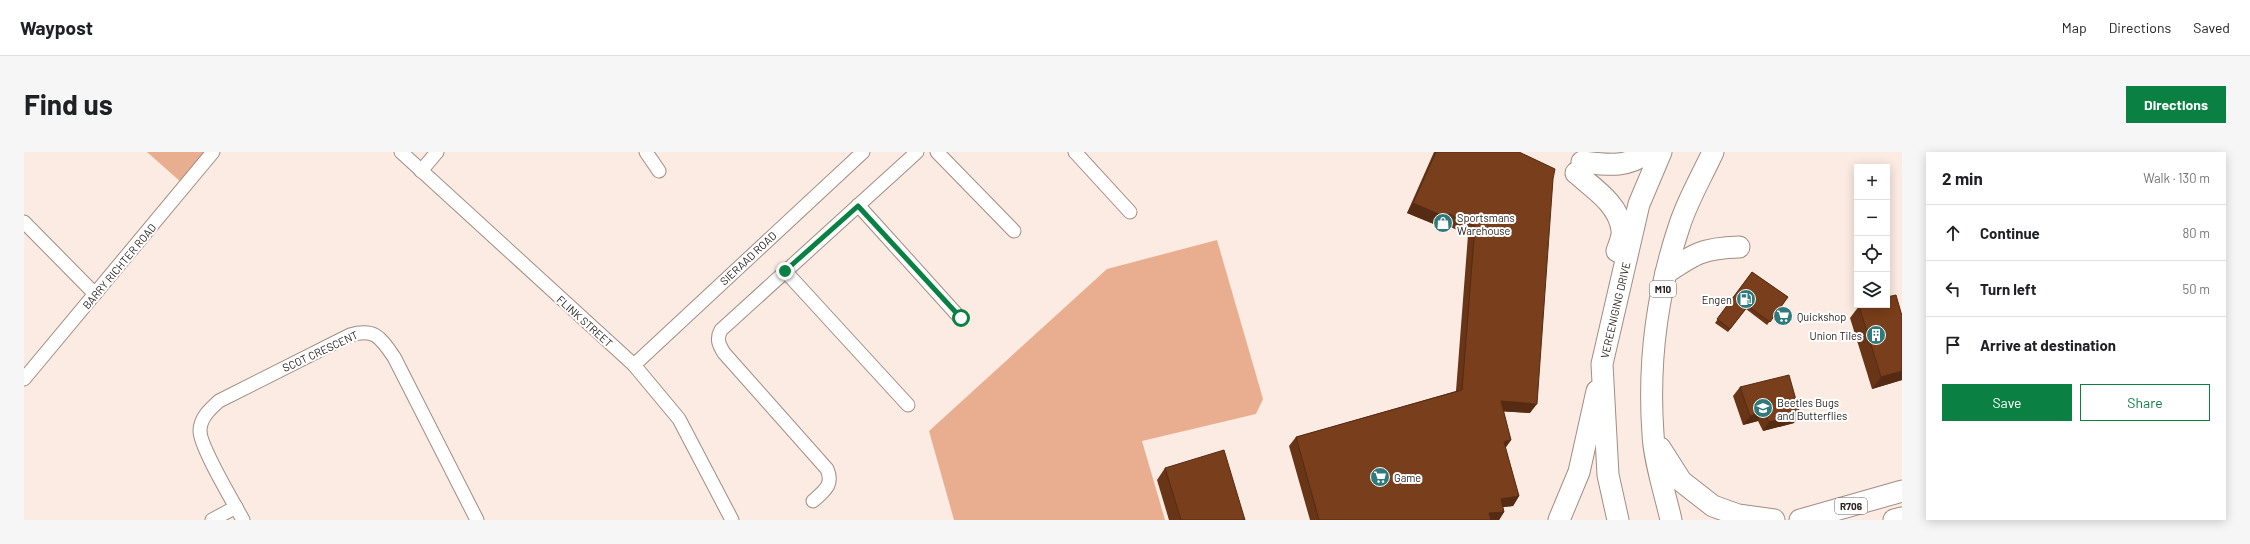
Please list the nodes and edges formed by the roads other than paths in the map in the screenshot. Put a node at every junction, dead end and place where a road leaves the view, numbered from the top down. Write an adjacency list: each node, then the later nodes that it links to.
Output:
1 (214, 152): 21 (street, BARRY RICHTER ROAD)
2 (400, 152): 12 (street, FLINK STREET)
3 (437, 152): 12 (street)
4 (646, 152): 13 (street)
5 (863, 152): 24 (street, SIERAAD ROAD)
6 (917, 152): 14 (street)
7 (937, 152): 17 (street)
8 (1075, 152): 15 (street)
9 (1649, 152): 23 (main road)
10 (1661, 152): 23 (main road, VEREENIGING DRIVE)
11 (1713, 152): 20 (main road, M10)
12 (421, 171): 24 (street, FLINK STREET)
13 (659, 171)
14 (858, 206): 19 (street); 22 (street)
15 (1130, 212)
16 (24, 222): 21 (street)
17 (1014, 231)
18 (1739, 247): 20 (main road)
19 (785, 271): 26 (street); 29 (street)
20 (1666, 273): 27 (main road, M10)
21 (95, 294): 25 (street, BARRY RICHTER ROAD)
22 (961, 318)
23 (1602, 364): 36 (main road); 37 (main road, VEREENIGING DRIVE)
24 (634, 365): 35 (street, FLINK STREET)
25 (24, 379)
26 (908, 405)
27 (1653, 435): 38 (main road, M10); 39 (main road)
28 (1902, 492): 40 (main road, R706)
29 (813, 500)
30 (236, 507): 32 (street); 33 (street, SCOT CRESCENT); 34 (street, SCOT CRESCENT)
31 (1902, 518): 41 (main road)
32 (212, 520)
33 (243, 520)
34 (477, 520)
35 (732, 520)
36 (1559, 520)
37 (1618, 520)
38 (1670, 520)
39 (1774, 520)
40 (1800, 520)
41 (1894, 520)

